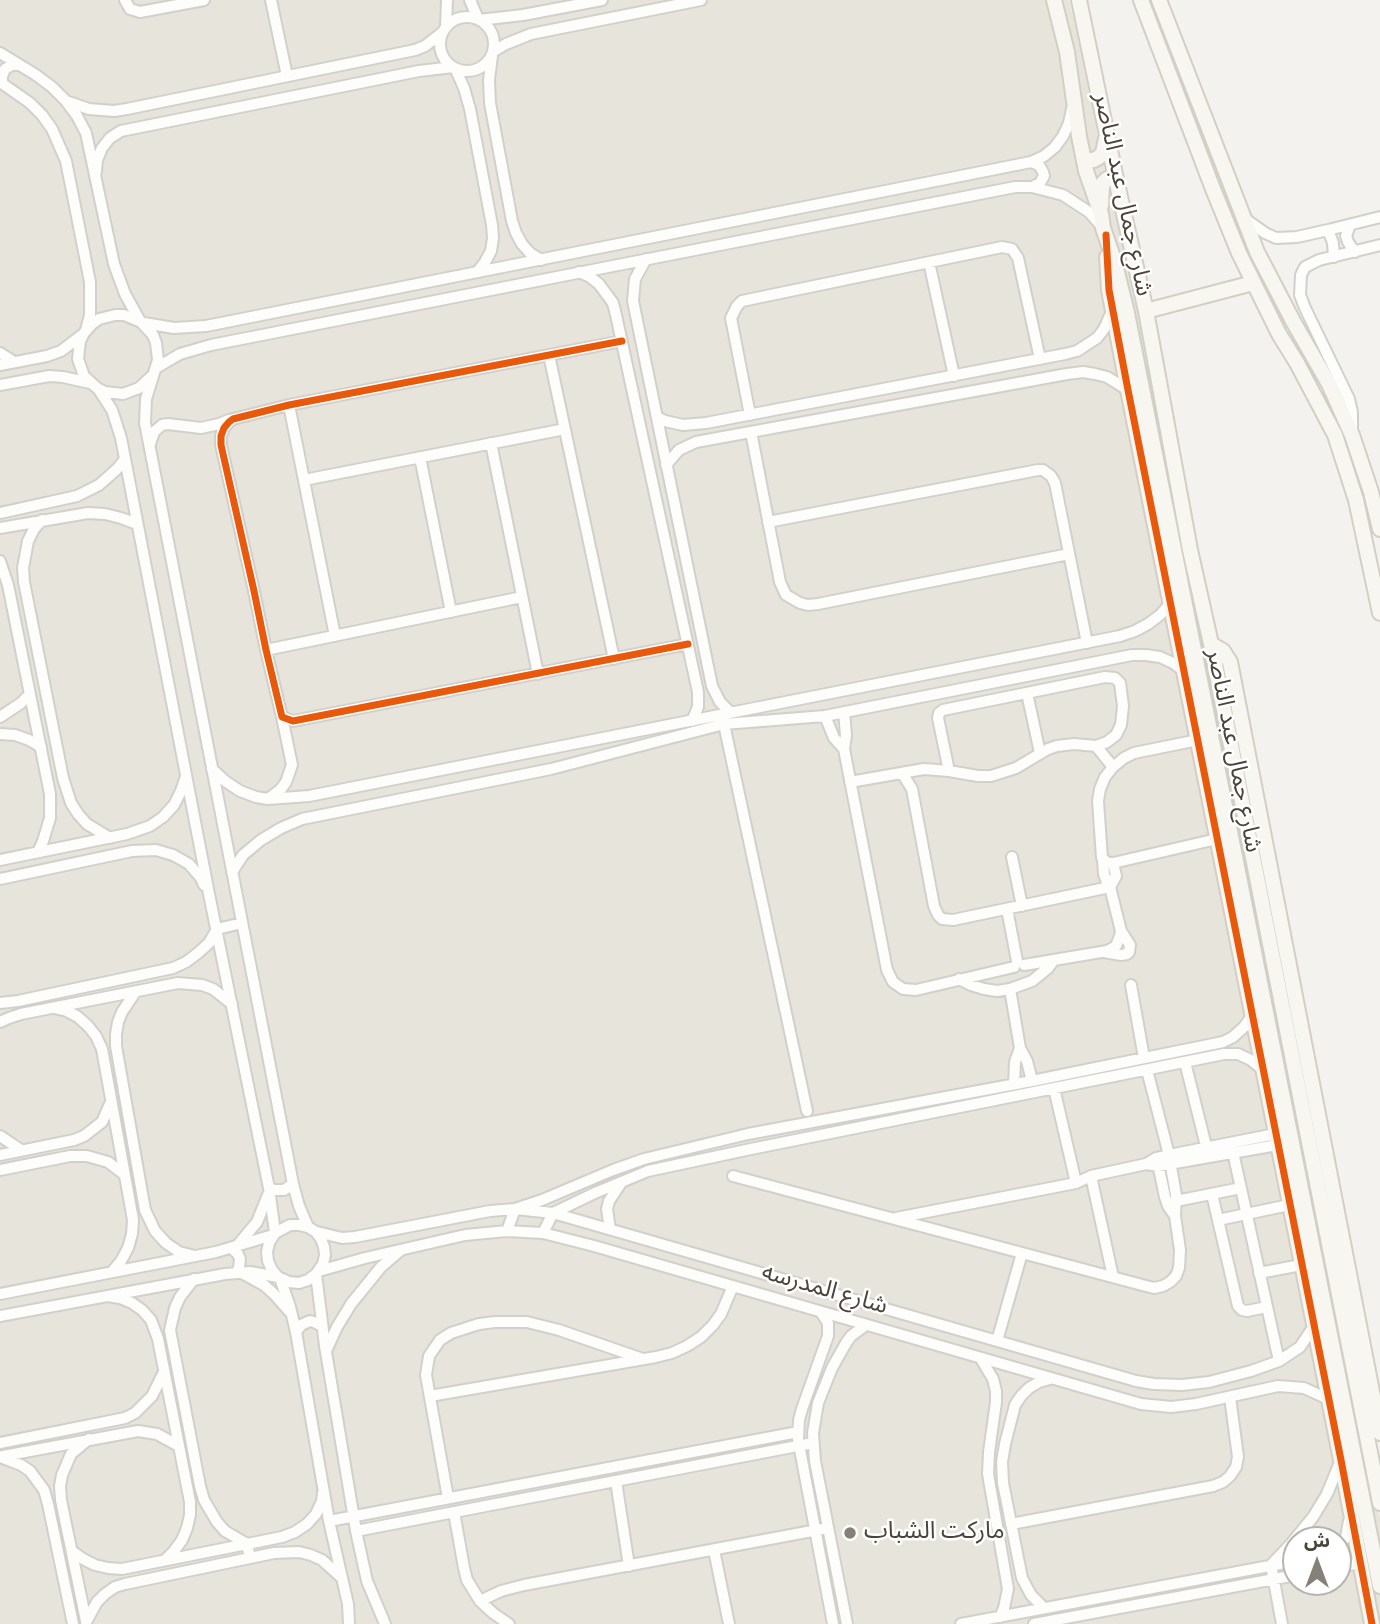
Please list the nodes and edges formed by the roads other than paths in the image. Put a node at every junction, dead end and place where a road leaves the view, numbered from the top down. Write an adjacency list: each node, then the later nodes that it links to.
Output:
1 (125, 0): 2 (street)
2 (204, 0)
3 (271, 0): 21 (street)
4 (447, 0): 15 (street)
5 (470, 0): 13 (street)
6 (602, 0): 12 (street)
7 (701, 0): 14 (street)
8 (1054, 0): 24 (main road, شارع جمال عبد الناصر)
9 (1079, 0): 26 (main road, شارع جمال عبد الناصر)
10 (1141, 0): 47 (main road)
11 (1159, 0): 32 (main road)
12 (578, 5): 13 (street); 14 (street)
13 (479, 19): 15 (street); 17 (street)
14 (582, 23): 17 (street)
15 (445, 29): 19 (street); 20 (street)
16 (0, 52): 18 (street)
17 (493, 53): 20 (street); 43 (street)
18 (19, 65): 22 (street); 25 (street)
19 (330, 67): 21 (street); 23 (street)
20 (454, 68): 23 (street); 45 (street)
21 (287, 76): 25 (street)
22 (1, 83): 55 (street)
23 (334, 88): 29 (street)
24 (1074, 100): 27 (main road, شارع جمال عبد الناصر); 28 (street)
25 (66, 101): 29 (street)
26 (1107, 131): 27 (main road); 30 (main road, شارع جمال عبد الناصر)
27 (1084, 160): 35 (main road, شارع جمال عبد الناصر)
28 (1031, 162): 31 (street); 36 (street)
29 (96, 172): 54 (street)
30 (1116, 179): 35 (main road); 51 (main road, شارع جمال عبد الناصر)
31 (1032, 187): 35 (street); 39 (street)
32 (1241, 216): 37 (street); 79 (main road)
33 (1380, 217): 34 (street)
34 (1350, 225): 37 (street); 40 (street)
35 (1103, 226): 49 (main road); 96 (main road, شارع جمال عبد الناصر)
36 (702, 228): 39 (street); 43 (street)
37 (1328, 230): 41 (street)
38 (1380, 245): 40 (street)
39 (706, 248): 42 (street)
40 (1355, 252): 41 (street)
41 (1334, 257): 79 (street)
42 (646, 259): 46 (street); 52 (street)
43 (541, 260): 45 (street)
44 (929, 262): 60 (street); 65 (street); 72 (street)
45 (477, 272): 48 (street)
46 (579, 272): 50 (street); 53 (street)
47 (1253, 284): 51 (main road); 105 (main road)
48 (381, 291): 50 (street); 54 (street)
49 (1112, 308): 58 (street); 69 (main road)
50 (385, 311): 63 (street)
51 (1146, 311): 277 (main road, شارع جمال عبد الناصر)
52 (635, 312): 53 (street); 74 (street)
53 (616, 315): 56 (street)
54 (141, 321): 55 (street); 63 (street)
55 (85, 332): 61 (street); 68 (street)
56 (622, 341): 59 (street); 90 (street)
57 (0, 352): 61 (street)
58 (1065, 354): 60 (street); 64 (street)
59 (550, 355): 71 (street); 77 (street)
60 (1040, 359): 65 (street)
61 (16, 362): 62 (street); 66 (street)
62 (0, 365)
63 (154, 372): 68 (street); 82 (street)
64 (1067, 374): 69 (street); 73 (street)
65 (954, 376): 70 (street)
66 (22, 380): 67 (street); 68 (street)
67 (0, 384)
68 (93, 385): 84 (street)
69 (1128, 390): 98 (main road)
70 (833, 399): 72 (street); 73 (street)
71 (289, 405): 75 (street); 86 (street)
72 (750, 415): 76 (street)
73 (837, 416): 78 (street)
74 (656, 417): 76 (street); 85 (street)
75 (233, 419): 82 (street); 110 (street)
76 (692, 425): 80 (street)
77 (565, 429): 81 (street); 111 (street)
78 (751, 432): 80 (street); 92 (street)
79 (1352, 435): 95 (main road)
80 (696, 442): 85 (street)
81 (491, 443): 83 (street); 102 (street)
82 (150, 447): 140 (street)
83 (420, 457): 86 (street); 104 (street)
84 (125, 459): 87 (street); 93 (street)
85 (666, 465): 88 (street)
86 (304, 480): 106 (street)
87 (50, 503): 89 (street); 91 (street)
88 (676, 509): 90 (street); 116 (street)
89 (0, 513)
90 (660, 513): 108 (street)
91 (48, 519): 93 (street); 94 (street); 100 (street)
92 (768, 522): 97 (street); 97 (street)
93 (137, 524): 145 (street)
94 (0, 528)
95 (1380, 528)
96 (1170, 531): 98 (main road); 122 (main road, شارع جمال عبد الناصر)
97 (1069, 554): 109 (street)
98 (1160, 554): 103 (main road)
99 (0, 562): 101 (street)
100 (24, 582): 101 (street); 148 (street)
101 (8, 585): 119 (street)
102 (522, 597): 104 (street); 114 (street)
103 (1170, 604): 107 (street); 113 (main road)
104 (451, 612): 106 (street)
105 (1380, 613)
106 (335, 636): 110 (street)
107 (1105, 639): 109 (street); 112 (street)
108 (688, 643): 111 (street); 117 (street)
109 (1087, 643): 115 (street)
110 (266, 650): 127 (street)
111 (614, 659): 114 (street)
112 (1110, 659): 113 (street); 121 (street)
113 (1184, 671): 120 (main road)
114 (538, 674): 127 (street)
115 (926, 675): 121 (street); 124 (street)
116 (713, 689): 117 (street); 124 (street)
117 (698, 692): 128 (street)
118 (1027, 693): 131 (street); 137 (street); 143 (street)
119 (30, 694): 126 (street); 134 (street)
120 (1189, 694): 122 (main road); 132 (main road)
121 (931, 695): 123 (street)
122 (1205, 705): 170 (main road, شارع جمال عبد الناصر)
123 (844, 712): 125 (street); 135 (street)
124 (731, 713): 128 (street)
125 (825, 716): 129 (street); 135 (street)
126 (0, 717)
127 (282, 717): 151 (street)
128 (692, 721): 136 (street)
129 (723, 724): 141 (street); 201 (street)
130 (0, 734): 134 (street)
131 (1111, 739): 133 (street); 138 (street)
132 (1198, 740): 138 (street); 155 (main road)
133 (1096, 746): 137 (street); 139 (street)
134 (41, 747): 149 (street)
135 (844, 748): 146 (street)
136 (547, 749): 141 (street); 150 (street)
137 (1040, 753): 143 (street)
138 (1124, 758): 139 (street)
139 (1113, 767): 160 (street)
140 (212, 769): 151 (street); 161 (street)
141 (551, 769): 152 (street)
142 (916, 771): 143 (street); 144 (street); 147 (street)
143 (949, 771)
144 (902, 773): 146 (street); 147 (street)
145 (186, 776): 153 (street); 164 (street)
146 (850, 782): 175 (street)
147 (912, 789): 166 (street)
148 (66, 791): 149 (street); 154 (street)
149 (50, 794): 157 (street)
150 (309, 796): 151 (street); 152 (street)
151 (268, 799)
152 (314, 816): 161 (street)
153 (136, 832): 154 (street); 156 (street)
154 (110, 838): 157 (street)
155 (1217, 839): 160 (street); 169 (main road)
156 (141, 850): 162 (street); 164 (street)
157 (38, 852): 159 (street)
158 (1012, 857): 165 (street)
159 (0, 860)
160 (1108, 862): 163 (street)
161 (232, 872): 167 (street)
162 (0, 878)
163 (1110, 887): 165 (street); 171 (street)
164 (209, 894): 168 (street)
165 (1023, 906): 166 (street)
166 (1007, 909): 172 (street)
167 (242, 923): 168 (street); 220 (street)
168 (217, 929): 173 (street); 184 (street)
169 (1236, 935): 170 (main road); 176 (main road)
170 (1252, 942): 174 (main road, شارع جمال عبد الناصر)
171 (1054, 960): 172 (street); 179 (street)
172 (1019, 966): 175 (street); 179 (street)
173 (159, 972): 178 (street); 182 (street)
174 (1258, 974): 176 (main road); 321 (main road, شارع جمال عبد الناصر)
175 (959, 979): 180 (street)
176 (1246, 984): 187 (main road)
177 (1131, 985): 193 (street)
178 (162, 986): 181 (street); 184 (street)
179 (1022, 986): 180 (street)
180 (1010, 989): 190 (street)
181 (136, 991): 185 (street); 189 (street)
182 (18, 1001): 183 (street); 186 (street)
183 (0, 1003)
184 (232, 1004): 222 (street)
185 (54, 1008): 186 (street); 191 (street)
186 (21, 1014): 188 (street)
187 (1252, 1016): 192 (street); 196 (main road)
188 (0, 1022)
189 (116, 1046): 191 (street); 230 (street)
190 (1020, 1048): 197 (street); 198 (street)
191 (102, 1049): 200 (street)
192 (1212, 1050): 193 (street); 194 (street); 196 (street)
193 (1144, 1058): 197 (street)
194 (1185, 1062): 195 (street); 207 (street)
195 (1147, 1070): 199 (street); 212 (street)
196 (1263, 1070): 205 (main road)
197 (1032, 1081): 198 (street)
198 (1014, 1084): 202 (street)
199 (1054, 1088): 203 (street); 219 (street)
200 (111, 1101): 206 (street); 215 (street)
201 (807, 1111)
202 (817, 1121): 203 (street); 226 (street)
203 (820, 1135): 218 (street)
204 (0, 1136): 209 (street)
205 (1276, 1139): 208 (street); 225 (main road)
206 (74, 1140): 209 (street); 211 (street)
207 (1206, 1146): 208 (street); 212 (street)
208 (1232, 1148): 212 (street); 221 (street)
209 (21, 1150): 210 (street)
210 (0, 1155)
211 (76, 1156): 214 (street); 215 (street)
212 (1170, 1159): 213 (street); 224 (street)
213 (1153, 1163): 217 (street); 229 (street)
214 (0, 1170)
215 (125, 1175): 232 (street)
216 (733, 1176): 231 (street)
217 (1091, 1176): 219 (street); 249 (street)
218 (622, 1181): 227 (street); 235 (street)
219 (1076, 1183): 231 (street)
220 (293, 1184): 222 (street); 234 (street)
221 (1241, 1188): 223 (street); 228 (street)
222 (269, 1190): 238 (street); 239 (street)
223 (1212, 1194): 224 (street); 233 (street)
224 (1176, 1201): 229 (street)
225 (1289, 1205): 228 (street); 243 (main road)
226 (515, 1209): 227 (street, شارع المدرسه); 234 (street, شارع المدرسه); 236 (street)
227 (553, 1213): 235 (street, شارع المدرسه); 237 (street)
228 (1246, 1214): 233 (street); 247 (street)
229 (1175, 1216): 249 (street)
230 (147, 1217): 232 (street); 242 (street)
231 (894, 1218): 241 (street)
232 (133, 1220): 244 (street)
233 (1218, 1220): 254 (street)
234 (312, 1229): 238 (street); 246 (street)
235 (610, 1229): 264 (street, شارع المدرسه)
236 (507, 1231): 237 (street, شارع المدرسه); 240 (street, شارع المدرسه)
237 (543, 1233): 251 (street, شارع المدرسه)
238 (274, 1234): 239 (street); 248 (street)
239 (233, 1248): 242 (street); 245 (street)
240 (402, 1249): 246 (street, شارع المدرسه); 265 (street)
241 (1023, 1253): 249 (street); 264 (street)
242 (195, 1256): 244 (street)
243 (1301, 1265): 247 (street); 260 (main road)
244 (112, 1272): 252 (street)
245 (238, 1272): 248 (street); 250 (street); 257 (street)
246 (318, 1273): 248 (street); 259 (street)
247 (1259, 1273): 254 (street)
248 (279, 1277): 257 (street)
249 (1113, 1278)
250 (194, 1279): 253 (street); 261 (street)
251 (733, 1286): 255 (street, شارع المدرسه); 267 (street)
252 (0, 1294)
253 (107, 1296): 256 (street); 262 (street)
254 (1267, 1307): 269 (street)
255 (821, 1312): 258 (street, شارع المدرسه); 280 (street)
256 (0, 1316)
257 (292, 1316): 263 (street)
258 (866, 1325): 268 (street, شارع المدرسه); 284 (street)
259 (322, 1326): 263 (street); 265 (street)
260 (1314, 1326): 269 (street, شارع المدرسه); 276 (main road)
261 (170, 1330): 262 (street); 294 (street)
262 (156, 1332): 270 (street)
263 (296, 1332): 291 (street)
264 (997, 1341): 266 (street, شارع المدرسه)
265 (326, 1351): 299 (street)
266 (1036, 1352): 271 (street); 272 (street, شارع المدرسه)
267 (643, 1359): 274 (street); 274 (street)
268 (981, 1359): 271 (street, شارع المدرسه); 325 (street)
269 (1279, 1362): 272 (street, شارع المدرسه)
270 (164, 1372): 278 (street); 285 (street)
271 (1029, 1373): 273 (street, شارع المدرسه)
272 (1234, 1375): 275 (street)
273 (1050, 1379): 275 (street, شارع المدرسه); 301 (street)
274 (430, 1396): 293 (street)
275 (1234, 1396): 276 (street, شارع المدرسه); 301 (street)
276 (1328, 1399): 288 (main road)
277 (1366, 1399): 281 (main road); 296 (main road, شارع جمال عبد الناصر)
278 (125, 1418): 279 (street); 283 (street)
279 (128, 1431): 282 (street); 285 (street)
280 (798, 1432): 286 (street); 293 (street)
281 (1380, 1433)
282 (89, 1439): 287 (street); 290 (street)
283 (0, 1443)
284 (813, 1443): 286 (street); 303 (street)
285 (179, 1446): 295 (street)
286 (798, 1447): 289 (street); 305 (street)
287 (0, 1457): 292 (street)
288 (1341, 1460): 297 (main road); 314 (street)
289 (616, 1481): 298 (street); 315 (street)
290 (60, 1486): 292 (street); 308 (street)
291 (324, 1487): 300 (street); 306 (street)
292 (44, 1490): 327 (street)
293 (448, 1498): 299 (street)
294 (204, 1500): 295 (street); 306 (street)
295 (190, 1502): 310 (street)
296 (1380, 1503)
297 (1350, 1511): 302 (street); 312 (main road)
298 (454, 1512): 304 (street); 322 (street)
299 (354, 1516): 300 (street); 304 (street)
300 (329, 1521): 317 (street)
301 (1011, 1524): 323 (street)
302 (1349, 1526)
303 (828, 1528): 305 (street); 324 (street)
304 (356, 1531): 329 (street)
305 (814, 1531): 307 (street); 332 (street)
306 (247, 1544): 309 (street); 310 (street)
307 (714, 1550): 315 (street); 331 (street)
308 (72, 1551): 316 (street); 326 (street)
309 (250, 1558): 317 (street); 320 (street)
310 (165, 1560): 316 (street)
311 (1282, 1563): 314 (street)
312 (1360, 1563): 313 (street); 338 (main road)
313 (1352, 1564)
314 (1271, 1565): 319 (street); 323 (street)
315 (629, 1566): 322 (street)
316 (122, 1569): 320 (street)
317 (341, 1578): 328 (street)
318 (1282, 1578): 319 (street)
319 (1274, 1579): 336 (street); 337 (street)
320 (125, 1584): 326 (street)
321 (1380, 1586)
322 (480, 1601): 330 (street)
323 (1044, 1608): 325 (street)
324 (845, 1611): 333 (street); 334 (street)
325 (1000, 1617): 335 (street)
326 (86, 1623)
327 (73, 1624)
328 (349, 1624)
329 (384, 1624)
330 (509, 1624)
331 (729, 1624)
332 (833, 1624)
333 (847, 1624)
334 (857, 1624)
335 (961, 1624)
336 (1034, 1624)
337 (1282, 1624)
338 (1372, 1624)

